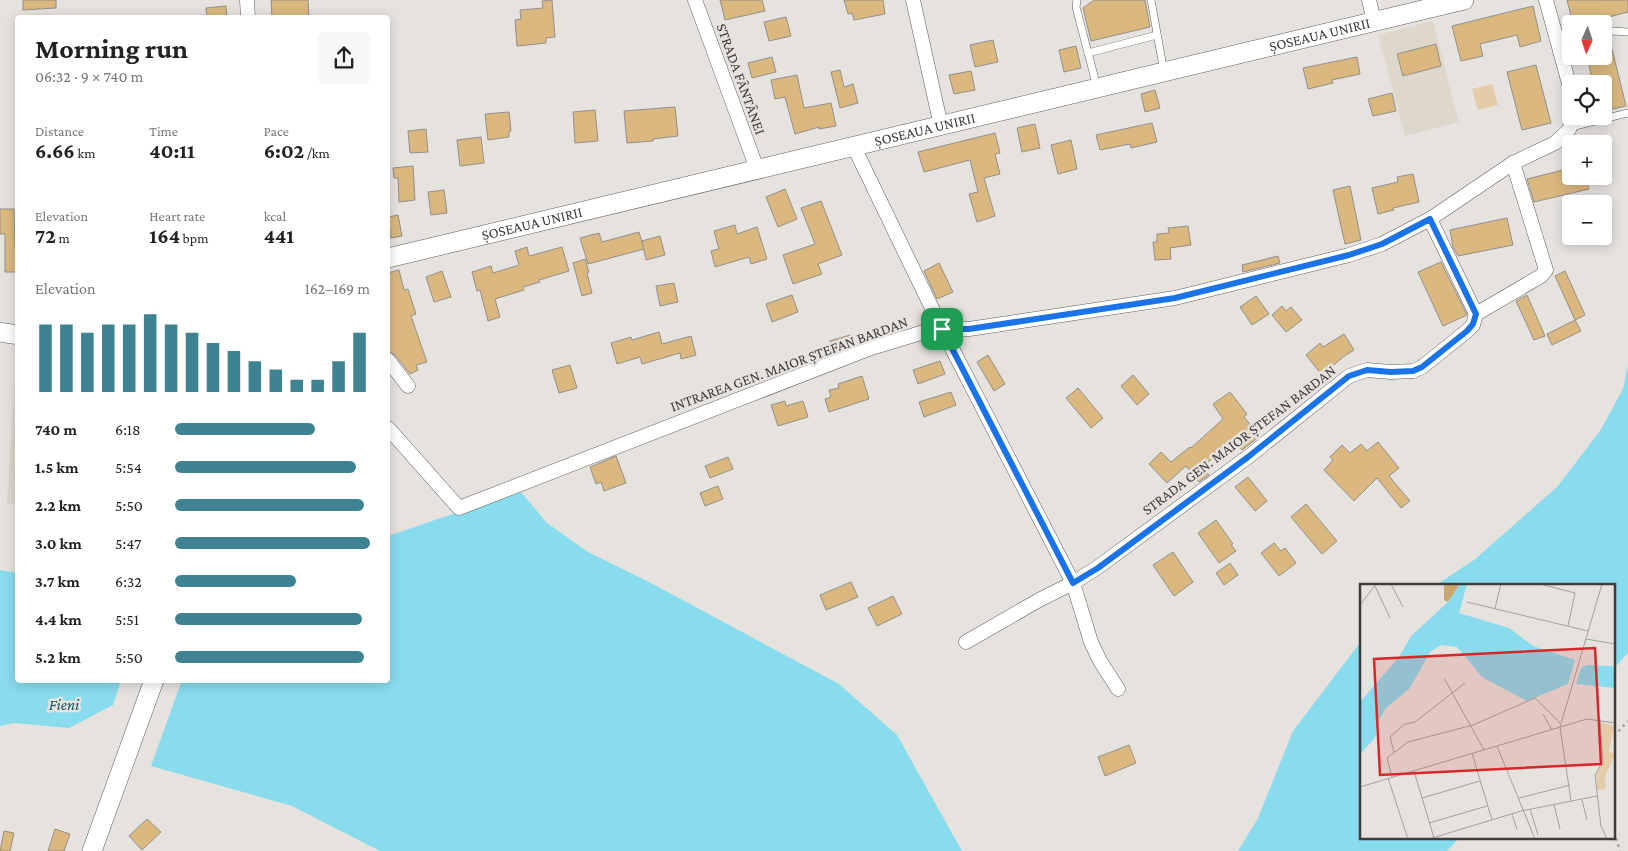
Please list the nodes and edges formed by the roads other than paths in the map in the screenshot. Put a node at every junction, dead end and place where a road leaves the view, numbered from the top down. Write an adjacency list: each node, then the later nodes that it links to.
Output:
1 (247, 0): 9 (street)
2 (695, 0): 24 (street, STRADA FÂNTÂNEI)
3 (913, 0): 21 (street)
4 (1077, 0): 15 (lane)
5 (1151, 0): 13 (lane)
6 (1369, 0): 10 (street)
7 (1464, 0): 10 (main road, ȘOSEAUA UNIRII)
8 (1546, 0): 14 (street)
9 (248, 15)
10 (1374, 22): 16 (main road, ȘOSEAUA UNIRII)
11 (1612, 31): 12 (lane)
12 (1628, 32)
13 (1157, 35): 15 (lane); 16 (lane)
14 (1562, 35)
15 (1088, 53): 17 (lane)
16 (1164, 72): 17 (main road, ȘOSEAUA UNIRII)
17 (1098, 88): 21 (main road, ȘOSEAUA UNIRII)
18 (1628, 113): 19 (lane)
19 (1612, 116)
20 (1570, 125): 23 (street, INTRAREA GEN. MAIOR ȘTEFAN BARDAN)
21 (942, 126): 22 (main road, ȘOSEAUA UNIRII)
22 (854, 147): 24 (main road, ȘOSEAUA UNIRII); 28 (street)
23 (1513, 163): 25 (street, INTRAREA GEN. MAIOR ȘTEFAN BARDAN); 27 (street)
24 (757, 169): 26 (main road, ȘOSEAUA UNIRII)
25 (1430, 219): 27 (street); 28 (street, INTRAREA GEN. MAIOR ȘTEFAN BARDAN)
26 (390, 258)
27 (1476, 314): 34 (street, STRADA GEN. MAIOR ȘTEFAN BARDAN)
28 (942, 329): 33 (street, INTRAREA GEN. MAIOR ȘTEFAN BARDAN); 34 (street)
29 (0, 332): 30 (main road)
30 (15, 334)
31 (390, 363): 32 (street)
32 (408, 386)
33 (390, 430)
34 (1073, 583): 35 (street, STRADA GEN. MAIOR ȘTEFAN BARDAN); 37 (street)
35 (966, 642)
36 (153, 683): 38 (main road)
37 (1118, 689)
38 (92, 851)

